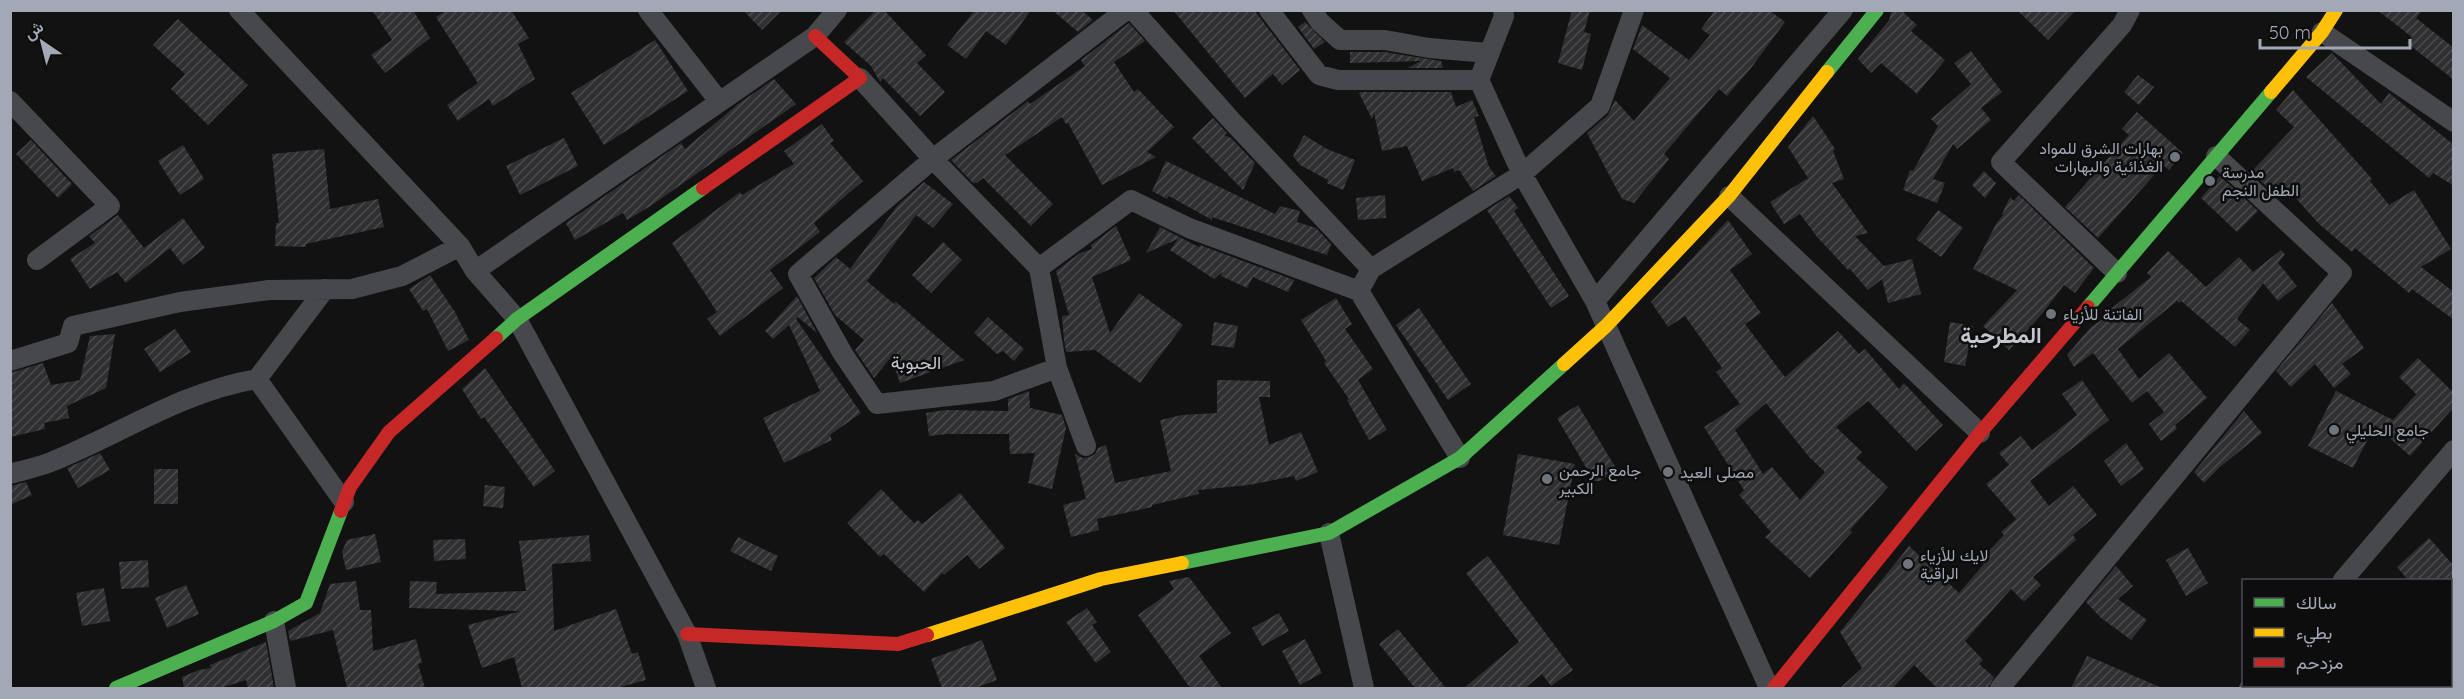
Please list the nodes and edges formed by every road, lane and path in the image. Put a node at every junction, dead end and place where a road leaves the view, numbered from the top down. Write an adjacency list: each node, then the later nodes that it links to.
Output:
1 (239, 10): 26 (street)
2 (648, 10): 20 (street)
3 (837, 10): 15 (street)
4 (1126, 10): 23 (street)
5 (1133, 10): 29 (street)
6 (1269, 10): 18 (street)
7 (1312, 10): 16 (street)
8 (1503, 10): 16 (street)
9 (1634, 10): 24 (street)
10 (1843, 10): 34 (street)
11 (1877, 10): 25 (street)
12 (2130, 10): 31 (street)
13 (2336, 10): 14 (street)
14 (2322, 32): 21 (street); 22 (street)
15 (815, 36): 17 (street); 20 (street)
16 (1488, 53): 18 (street)
17 (860, 78): 23 (street); 35 (street)
18 (1479, 80): 24 (street)
19 (10, 101): 27 (street)
20 (719, 101): 30 (street)
21 (2454, 122)
22 (2216, 156): 31 (street); 56 (street)
23 (933, 159): 28 (street); 38 (street)
24 (1522, 174): 29 (street); 34 (street)
25 (1729, 196): 36 (street); 40 (street)
26 (460, 246): 30 (street); 32 (street)
27 (37, 260)
28 (1039, 268): 33 (street); 38 (street)
29 (1371, 269): 33 (street)
30 (475, 271): 35 (street)
31 (2116, 273): 40 (street)
32 (325, 289): 37 (street); 39 (street)
33 (1359, 291): 43 (street)
34 (1595, 301): 36 (street)
35 (517, 318): 45 (street); 49 (street)
36 (1606, 326): 43 (street); 54 (street)
37 (10, 361)
38 (1057, 368): 41 (street)
39 (257, 379): 44 (street); 45 (street)
40 (1980, 434): 55 (street)
41 (1086, 446)
42 (2454, 450): 47 (street)
43 (1460, 458): 46 (street)
44 (10, 474)
45 (344, 502): 48 (street)
46 (1329, 533): 49 (street); 53 (street)
47 (2344, 579)
48 (274, 621): 50 (street); 51 (street)
49 (687, 634): 52 (street)
50 (116, 688)
51 (286, 688)
52 (706, 688)
53 (1364, 688)
54 (1769, 688)
55 (1774, 688)
56 (2000, 688)

